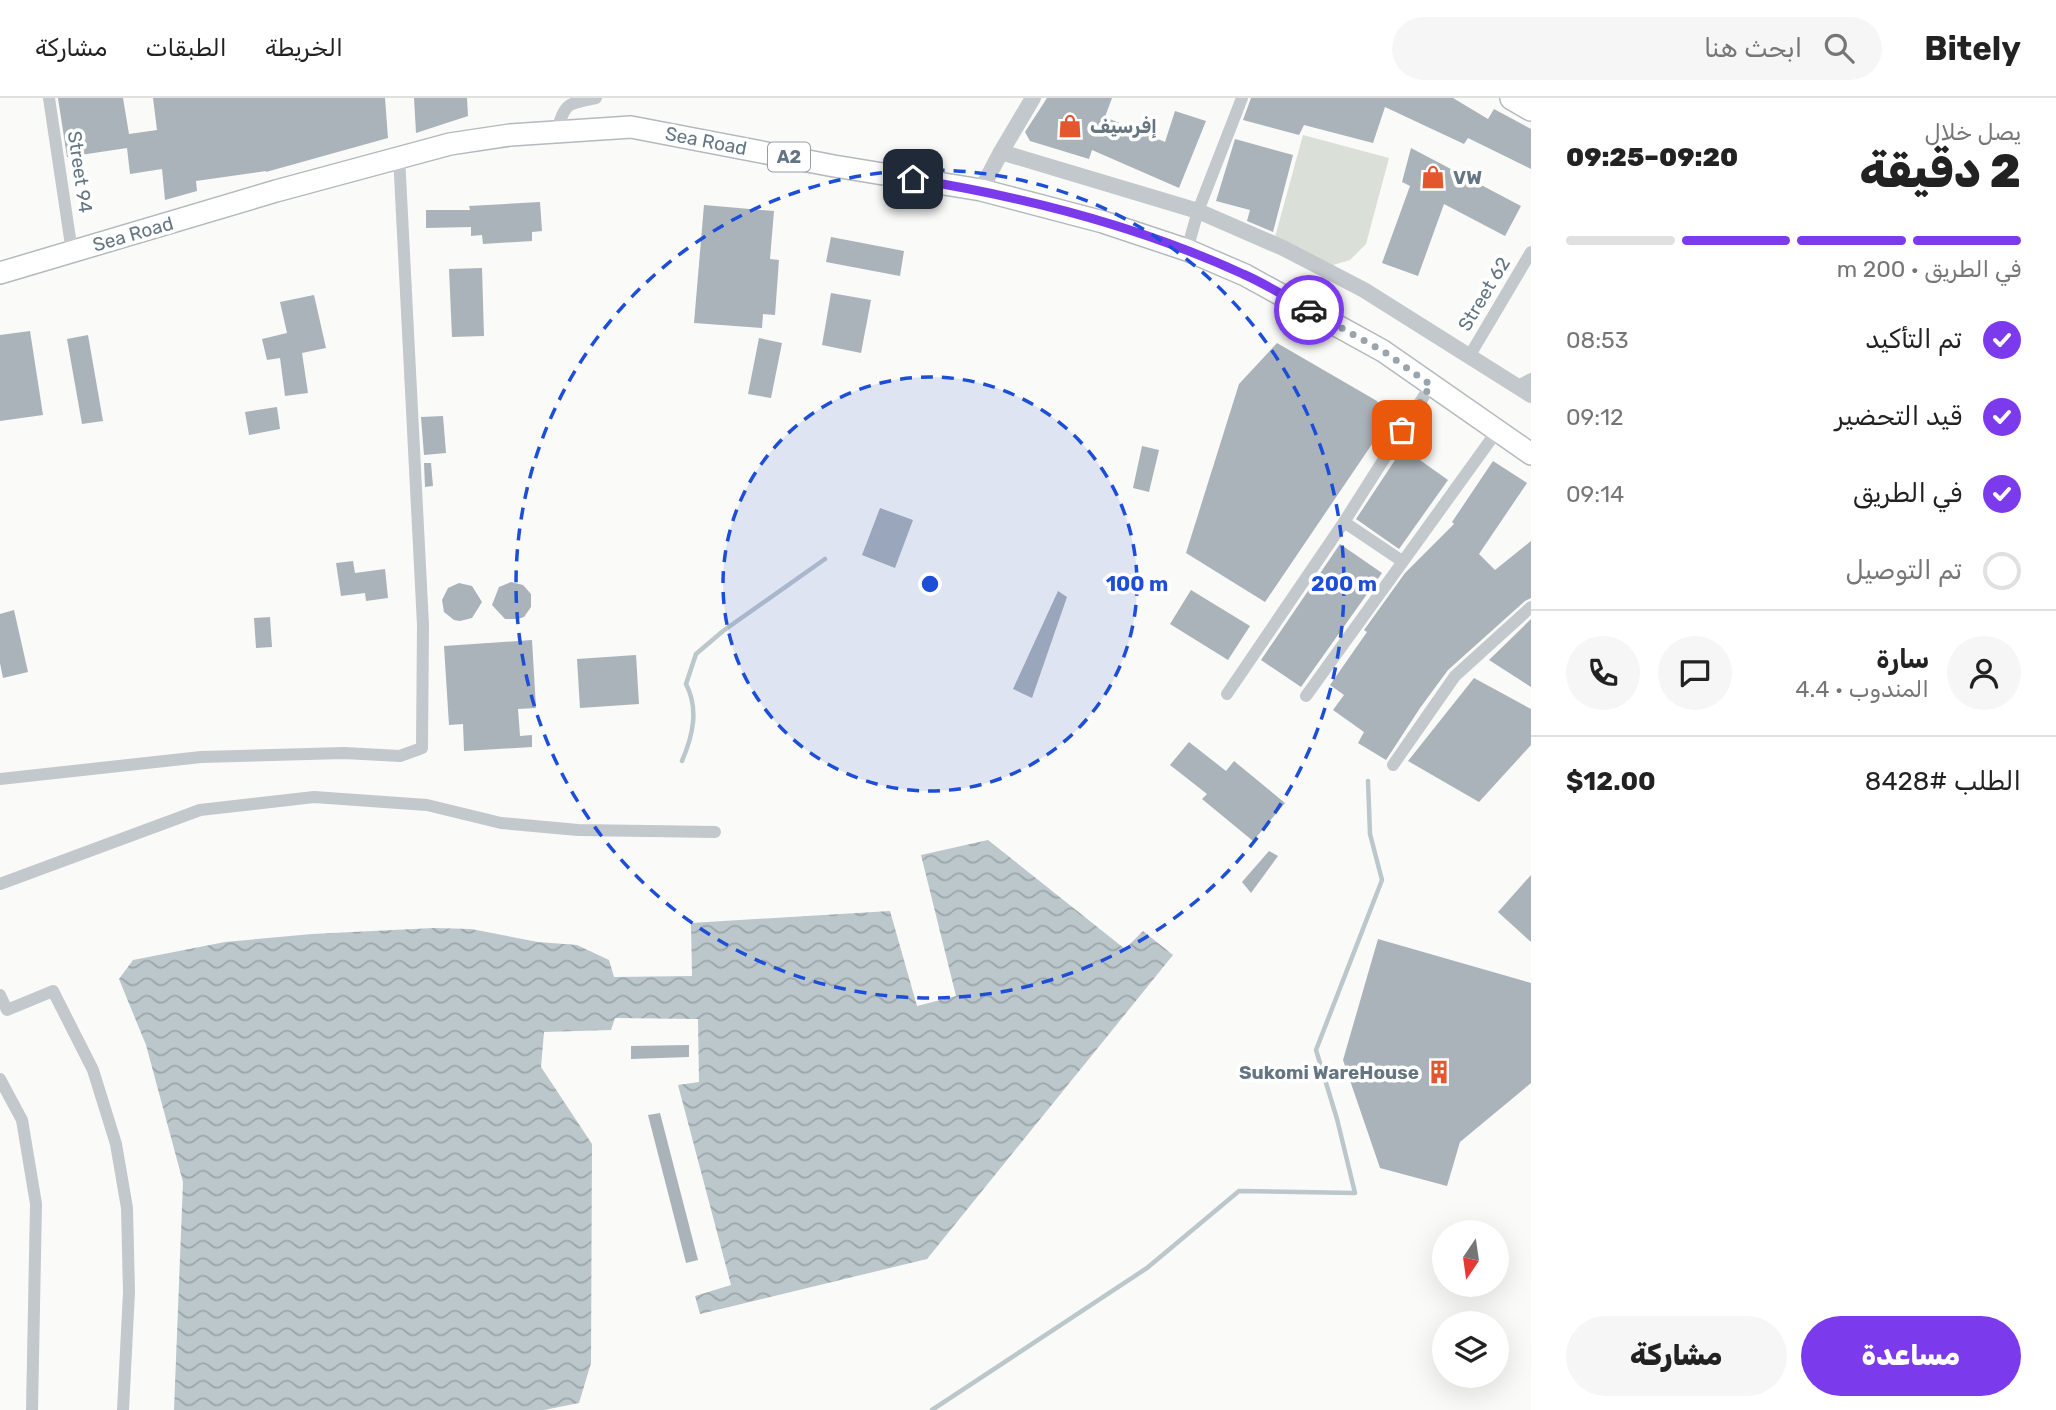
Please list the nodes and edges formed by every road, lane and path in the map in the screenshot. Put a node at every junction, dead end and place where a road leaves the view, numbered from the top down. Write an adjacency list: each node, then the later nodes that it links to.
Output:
1 (49, 98): 13 (street, Street 94)
2 (596, 98): 7 (street)
3 (1033, 98): 8 (street)
4 (1242, 98): 11 (street)
5 (1512, 98): 6 (highway)
6 (1531, 109)
7 (556, 132): 9 (highway, Sea Road / A2); 10 (highway, Sea Road / A2)
8 (1001, 152): 10 (street); 11 (street)
9 (398, 156): 13 (highway, Sea Road / A2); 27 (street)
10 (981, 190): 12 (highway, Sea Road / A2)
11 (1198, 211): 12 (street); 16 (street)
12 (1187, 250): 17 (highway, Sea Road / A2)
13 (72, 252): 15 (highway, Sea Road / A2)
14 (1531, 252): 16 (street, Street 62)
15 (0, 273)
16 (1470, 355): 18 (street)
17 (1431, 385): 19 (highway, Sea Road / A2); 21 (street)
18 (1527, 386)
19 (1497, 431): 20 (highway, Sea Road / A2); 22 (street)
20 (1531, 454)
21 (1344, 522): 22 (street); 24 (street)
22 (1402, 561): 25 (street)
23 (1531, 607): 26 (street)
24 (1227, 694)
25 (1306, 696)
26 (1393, 765)
27 (0, 779)
28 (715, 831): 29 (street)
29 (0, 884)
30 (0, 995): 33 (street)
31 (0, 1079): 32 (street)
32 (32, 1410)
33 (123, 1410)

